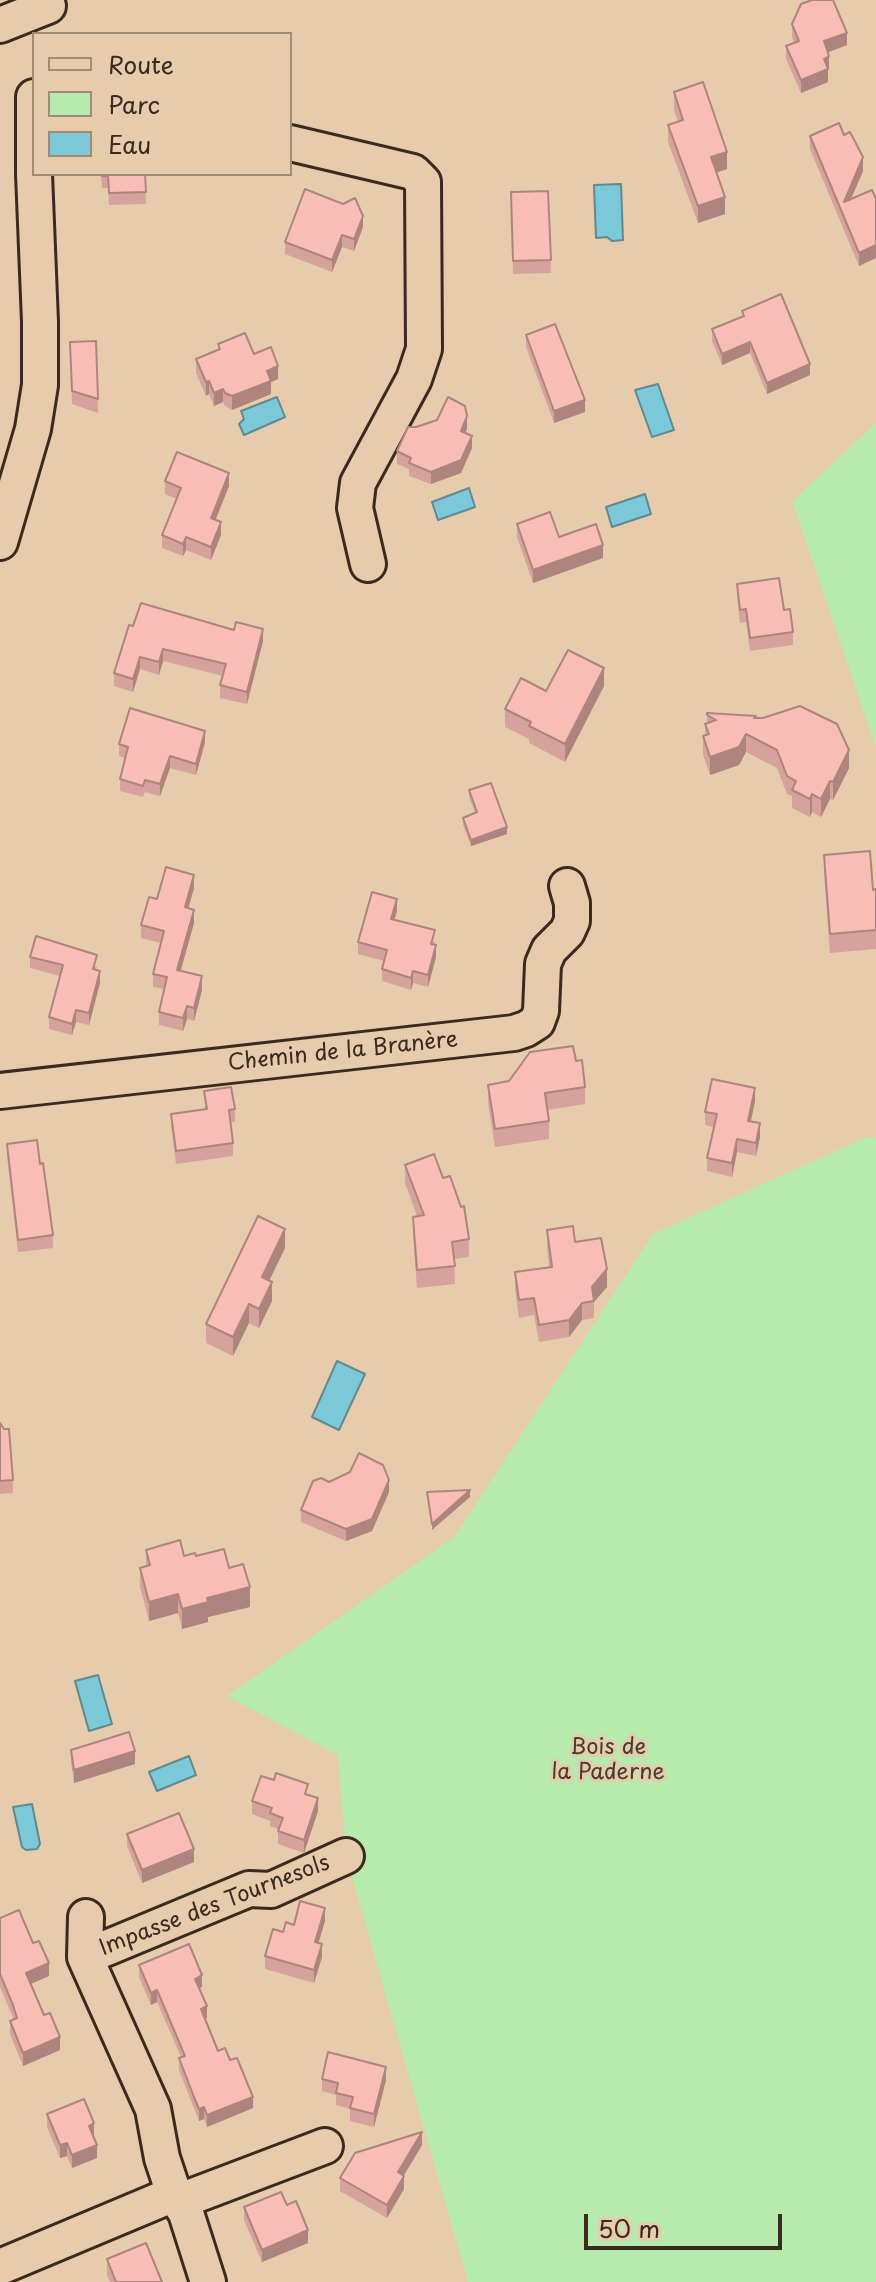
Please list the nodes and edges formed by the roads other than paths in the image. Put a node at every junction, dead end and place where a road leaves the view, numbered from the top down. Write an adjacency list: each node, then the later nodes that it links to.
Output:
1 (47, 13): 2 (street)
2 (0, 25)
3 (292, 143): 6 (street)
4 (34, 176): 5 (street)
5 (0, 542)
6 (368, 564)
7 (567, 886): 8 (street, Chemin de la Branère)
8 (0, 1091)
9 (346, 1856): 11 (street, Impasse des Tournesols)
10 (86, 1917): 11 (street, Impasse des Tournesols)
11 (85, 1957): 13 (street, Impasse des Tournesols)
12 (325, 2146): 13 (street)
13 (177, 2198): 14 (street); 15 (street, Impasse des Tournesols)
14 (0, 2267)
15 (208, 2282)

